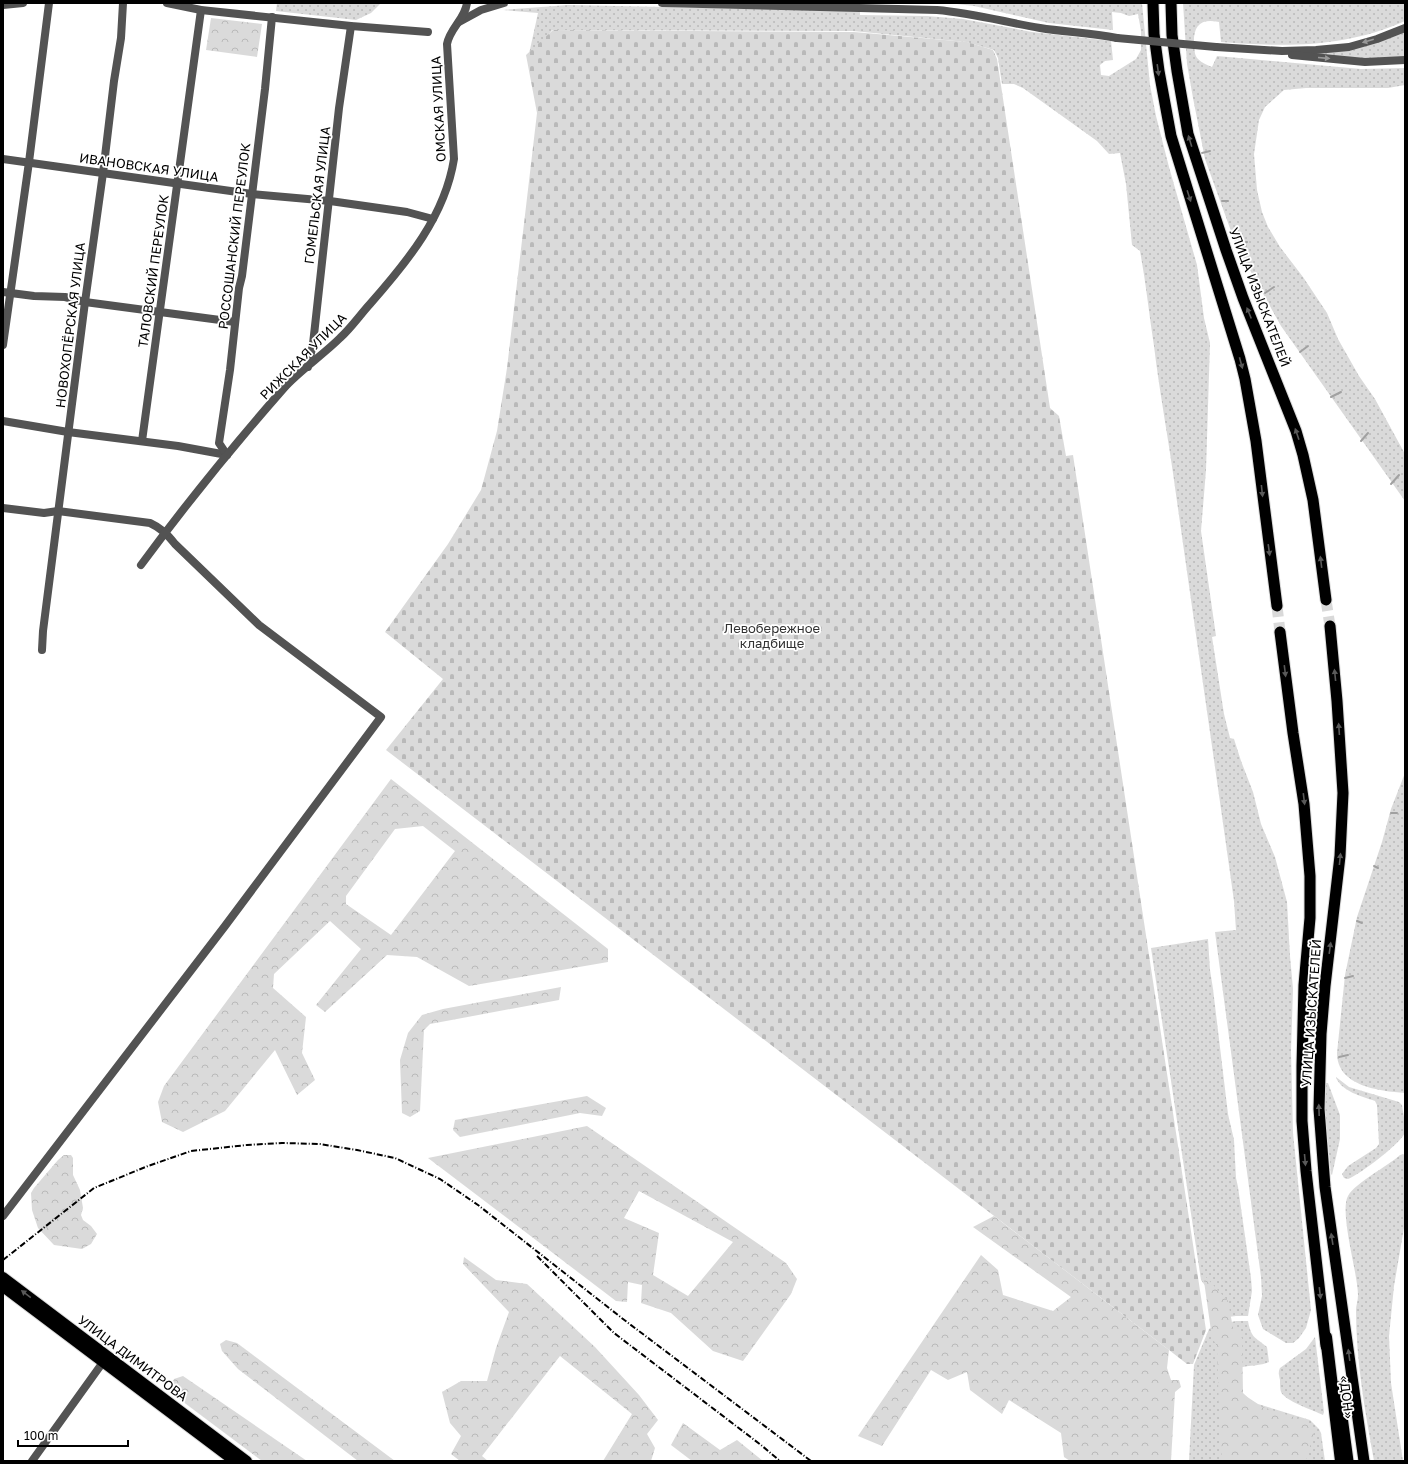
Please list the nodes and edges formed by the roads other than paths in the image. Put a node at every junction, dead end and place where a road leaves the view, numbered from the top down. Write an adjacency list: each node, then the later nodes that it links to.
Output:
1 (23, 3): 10 (street)
2 (49, 3): 20 (street)
3 (123, 3): 21 (street, НОВОХОПЁРСКАЯ УЛИЦА)
4 (167, 3): 11 (street)
5 (467, 3): 13 (street, ОМСКАЯ УЛИЦА)
6 (504, 3): 13 (street)
7 (662, 3): 17 (street, bridge)
8 (1153, 3): 41 (highway, one-way to 41)
9 (1171, 3): 40 (highway, УЛИЦА ИЗЫСКАТЕЛЕЙ, one-way to 9)
10 (3, 5)
11 (201, 10): 12 (street); 22 (street, ТАЛОВСКИЙ ПЕРЕУЛОК)
12 (272, 17): 14 (street); 23 (street, РОССОШАНСКИЙ ПЕРЕУЛОК)
13 (459, 22): 25 (street, ОМСКАЯ УЛИЦА)
14 (351, 26): 16 (street); 24 (street, ГОМЕЛЬСКАЯ УЛИЦА)
15 (1405, 28): 17 (street, one-way to 17)
16 (428, 32)
17 (1216, 47): 18 (street, one-way to 18)
18 (1405, 60)
19 (3, 159): 20 (street, ИВАНОВСКАЯ УЛИЦА)
20 (29, 162): 21 (street, ИВАНОВСКАЯ УЛИЦА); 26 (street)
21 (103, 173): 22 (street, ИВАНОВСКАЯ УЛИЦА); 27 (street, НОВОХОПЁРСКАЯ УЛИЦА)
22 (178, 183): 23 (street, ИВАНОВСКАЯ УЛИЦА); 28 (street, ТАЛОВСКИЙ ПЕРЕУЛОК)
23 (252, 194): 24 (street, ИВАНОВСКАЯ УЛИЦА); 29 (street, РОССОШАНСКИЙ ПЕРЕУЛОК)
24 (330, 202): 25 (street, ИВАНОВСКАЯ УЛИЦА); 31 (street, ГОМЕЛЬСКАЯ УЛИЦА)
25 (433, 219): 31 (street, РИЖСКАЯ УЛИЦА)
26 (6, 293): 27 (street); 30 (street)
27 (85, 302): 28 (street); 33 (street, НОВОХОПЁРСКАЯ УЛИЦА)
28 (160, 312): 29 (street); 34 (street, ТАЛОВСКИЙ ПЕРЕУЛОК)
29 (235, 322): 35 (street, РОССОШАНСКИЙ ПЕРЕУЛОК)
30 (3, 345)
31 (308, 367): 35 (street, РИЖСКАЯ УЛИЦА)
32 (3, 421): 33 (street)
33 (68, 432): 34 (street); 37 (street, НОВОХОПЁРСКАЯ УЛИЦА)
34 (142, 441): 35 (street)
35 (227, 456): 38 (street, РИЖСКАЯ УЛИЦА)
36 (3, 508): 37 (street)
37 (58, 511): 38 (street); 44 (street, НОВОХОПЁРСКАЯ УЛИЦА)
38 (165, 532): 39 (street, РИЖСКАЯ УЛИЦА); 45 (street)
39 (141, 565)
40 (1326, 600)
41 (1277, 606)
42 (1330, 626): 50 (highway, УЛИЦА ИЗЫСКАТЕЛЕЙ, one-way to 42)
43 (1280, 632): 48 (highway, УЛИЦА ИЗЫСКАТЕЛЕЙ, one-way to 48)
44 (42, 650)
45 (3, 1216)
46 (3, 1277): 49 (main road, УЛИЦА ДИМИТРОВА, one-way to 46)
47 (3, 1287): 49 (main road, УЛИЦА ДИМИТРОВА)
48 (1326, 1337): 54 (highway); 55 (highway, «ДОН»); 56 (highway)
49 (106, 1359): 51 (street); 52 (main road, УЛИЦА ДИМИТРОВА); 53 (main road, УЛИЦА ДИМИТРОВА)
50 (1355, 1402): 57 (highway); 58 (highway)
51 (32, 1461)
52 (234, 1461)
53 (247, 1461)
54 (1335, 1461)
55 (1341, 1461)
56 (1348, 1461)
57 (1360, 1461)
58 (1364, 1461)

